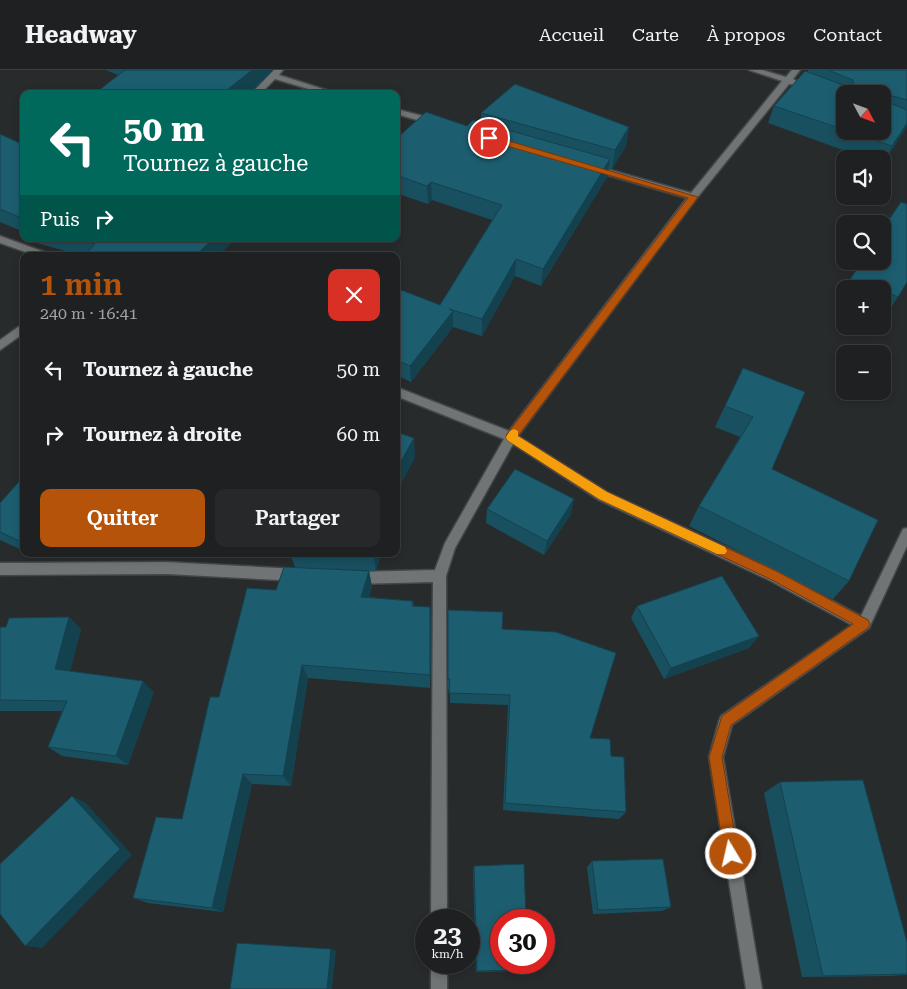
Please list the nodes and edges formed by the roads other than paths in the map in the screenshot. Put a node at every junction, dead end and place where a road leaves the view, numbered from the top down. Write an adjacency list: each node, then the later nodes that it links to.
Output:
1 (753, 70): 4 (street)
2 (796, 70): 4 (street)
3 (276, 73): 6 (street); 7 (street)
4 (789, 80): 5 (street); 11 (street)
5 (808, 88)
6 (259, 90)
7 (324, 90)
8 (400, 112): 9 (street)
9 (444, 125)
10 (588, 166): 11 (street)
11 (693, 197): 17 (street)
12 (0, 239): 13 (street)
13 (35, 252)
14 (20, 330): 15 (street)
15 (0, 346)
16 (400, 393): 17 (street)
17 (511, 437): 21 (street); 23 (street)
18 (907, 533): 23 (street)
19 (0, 569): 20 (street)
20 (306, 576)
21 (440, 576): 22 (street); 24 (street)
22 (346, 578)
23 (864, 624): 27 (street)
24 (439, 909)
25 (439, 974): 26 (street)
26 (439, 989)
27 (754, 989)

